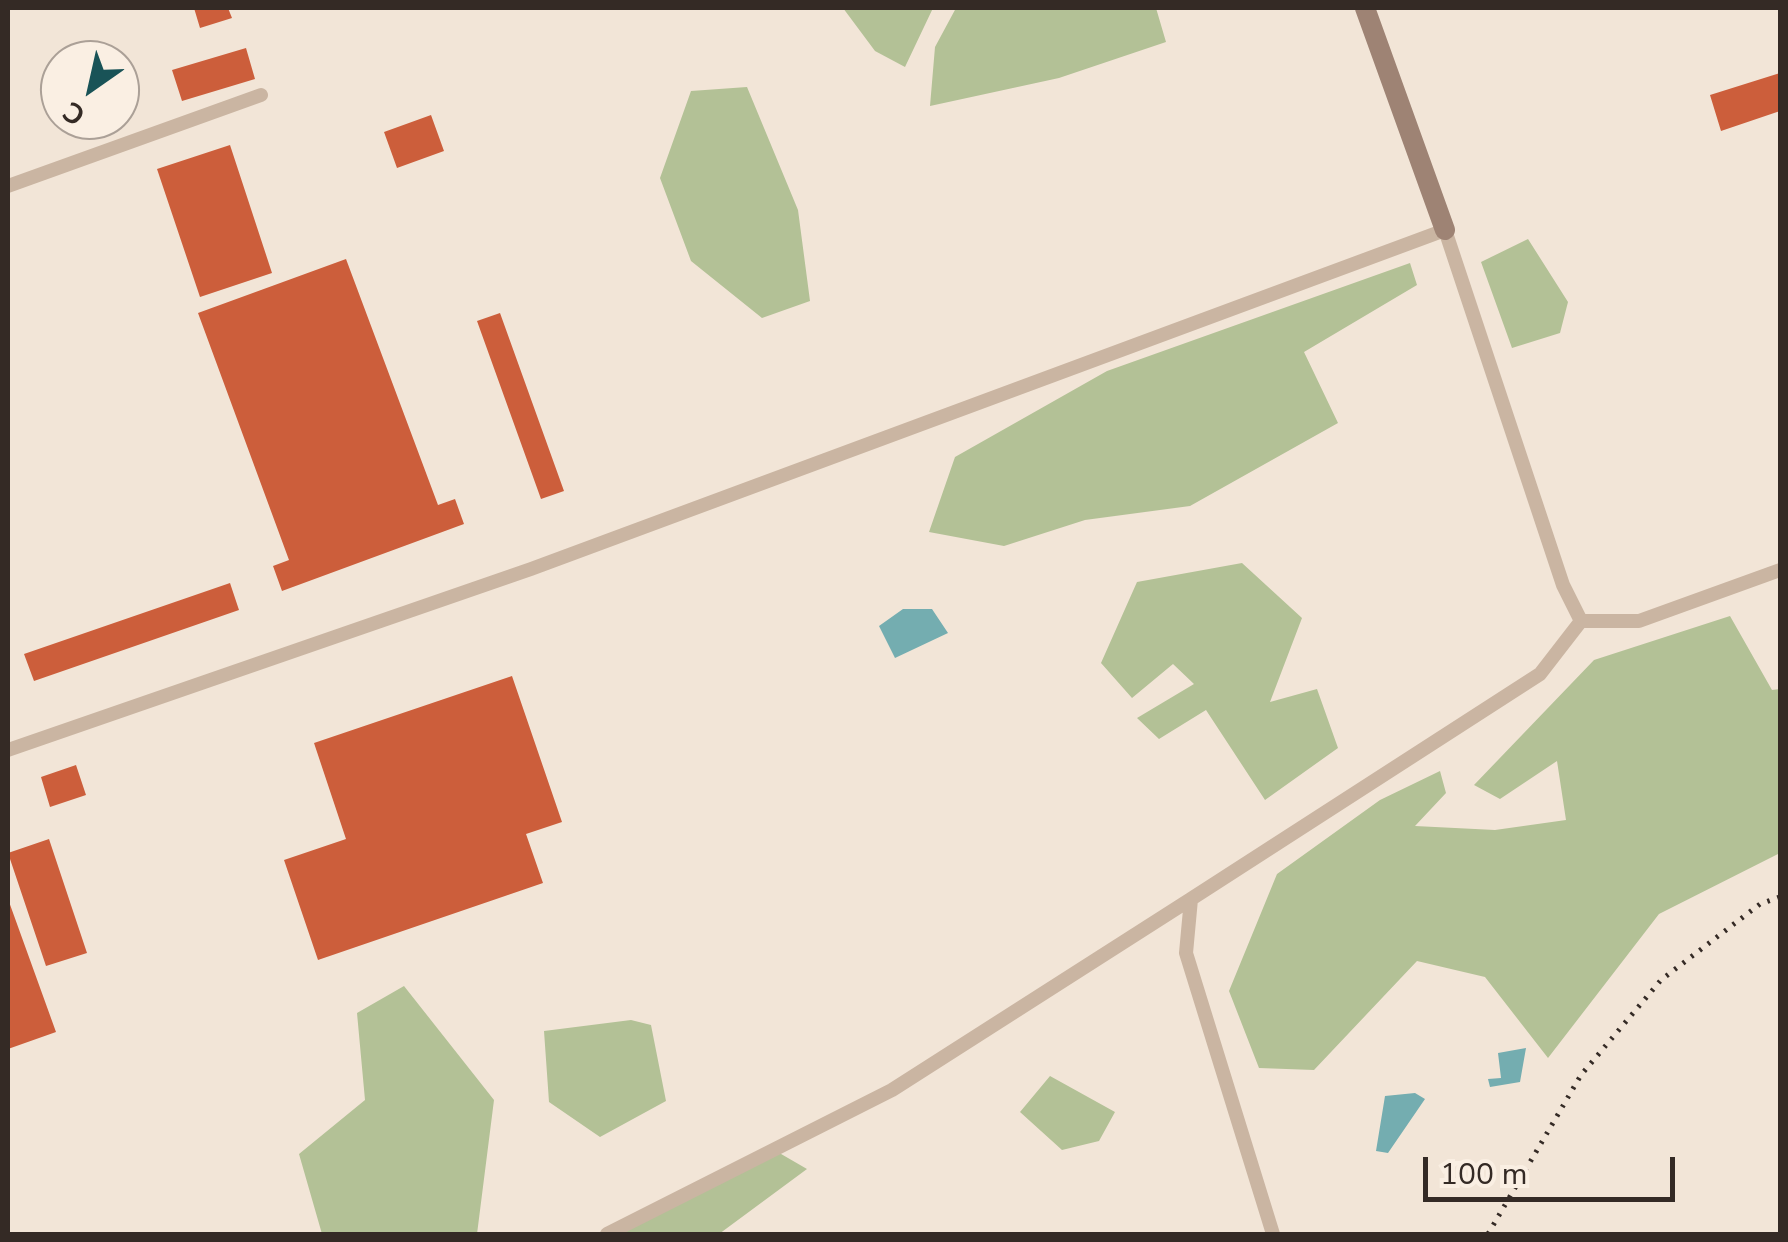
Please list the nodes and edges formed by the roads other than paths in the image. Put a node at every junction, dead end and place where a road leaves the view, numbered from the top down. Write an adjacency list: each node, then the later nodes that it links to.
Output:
1 (1365, 8): 4 (street)
2 (261, 94): 3 (street)
3 (8, 186)
4 (1445, 230): 6 (street); 7 (street)
5 (1780, 570): 6 (street)
6 (1581, 621): 8 (street)
7 (8, 750)
8 (1191, 898): 9 (street); 10 (street)
9 (606, 1234)
10 (1273, 1234)

